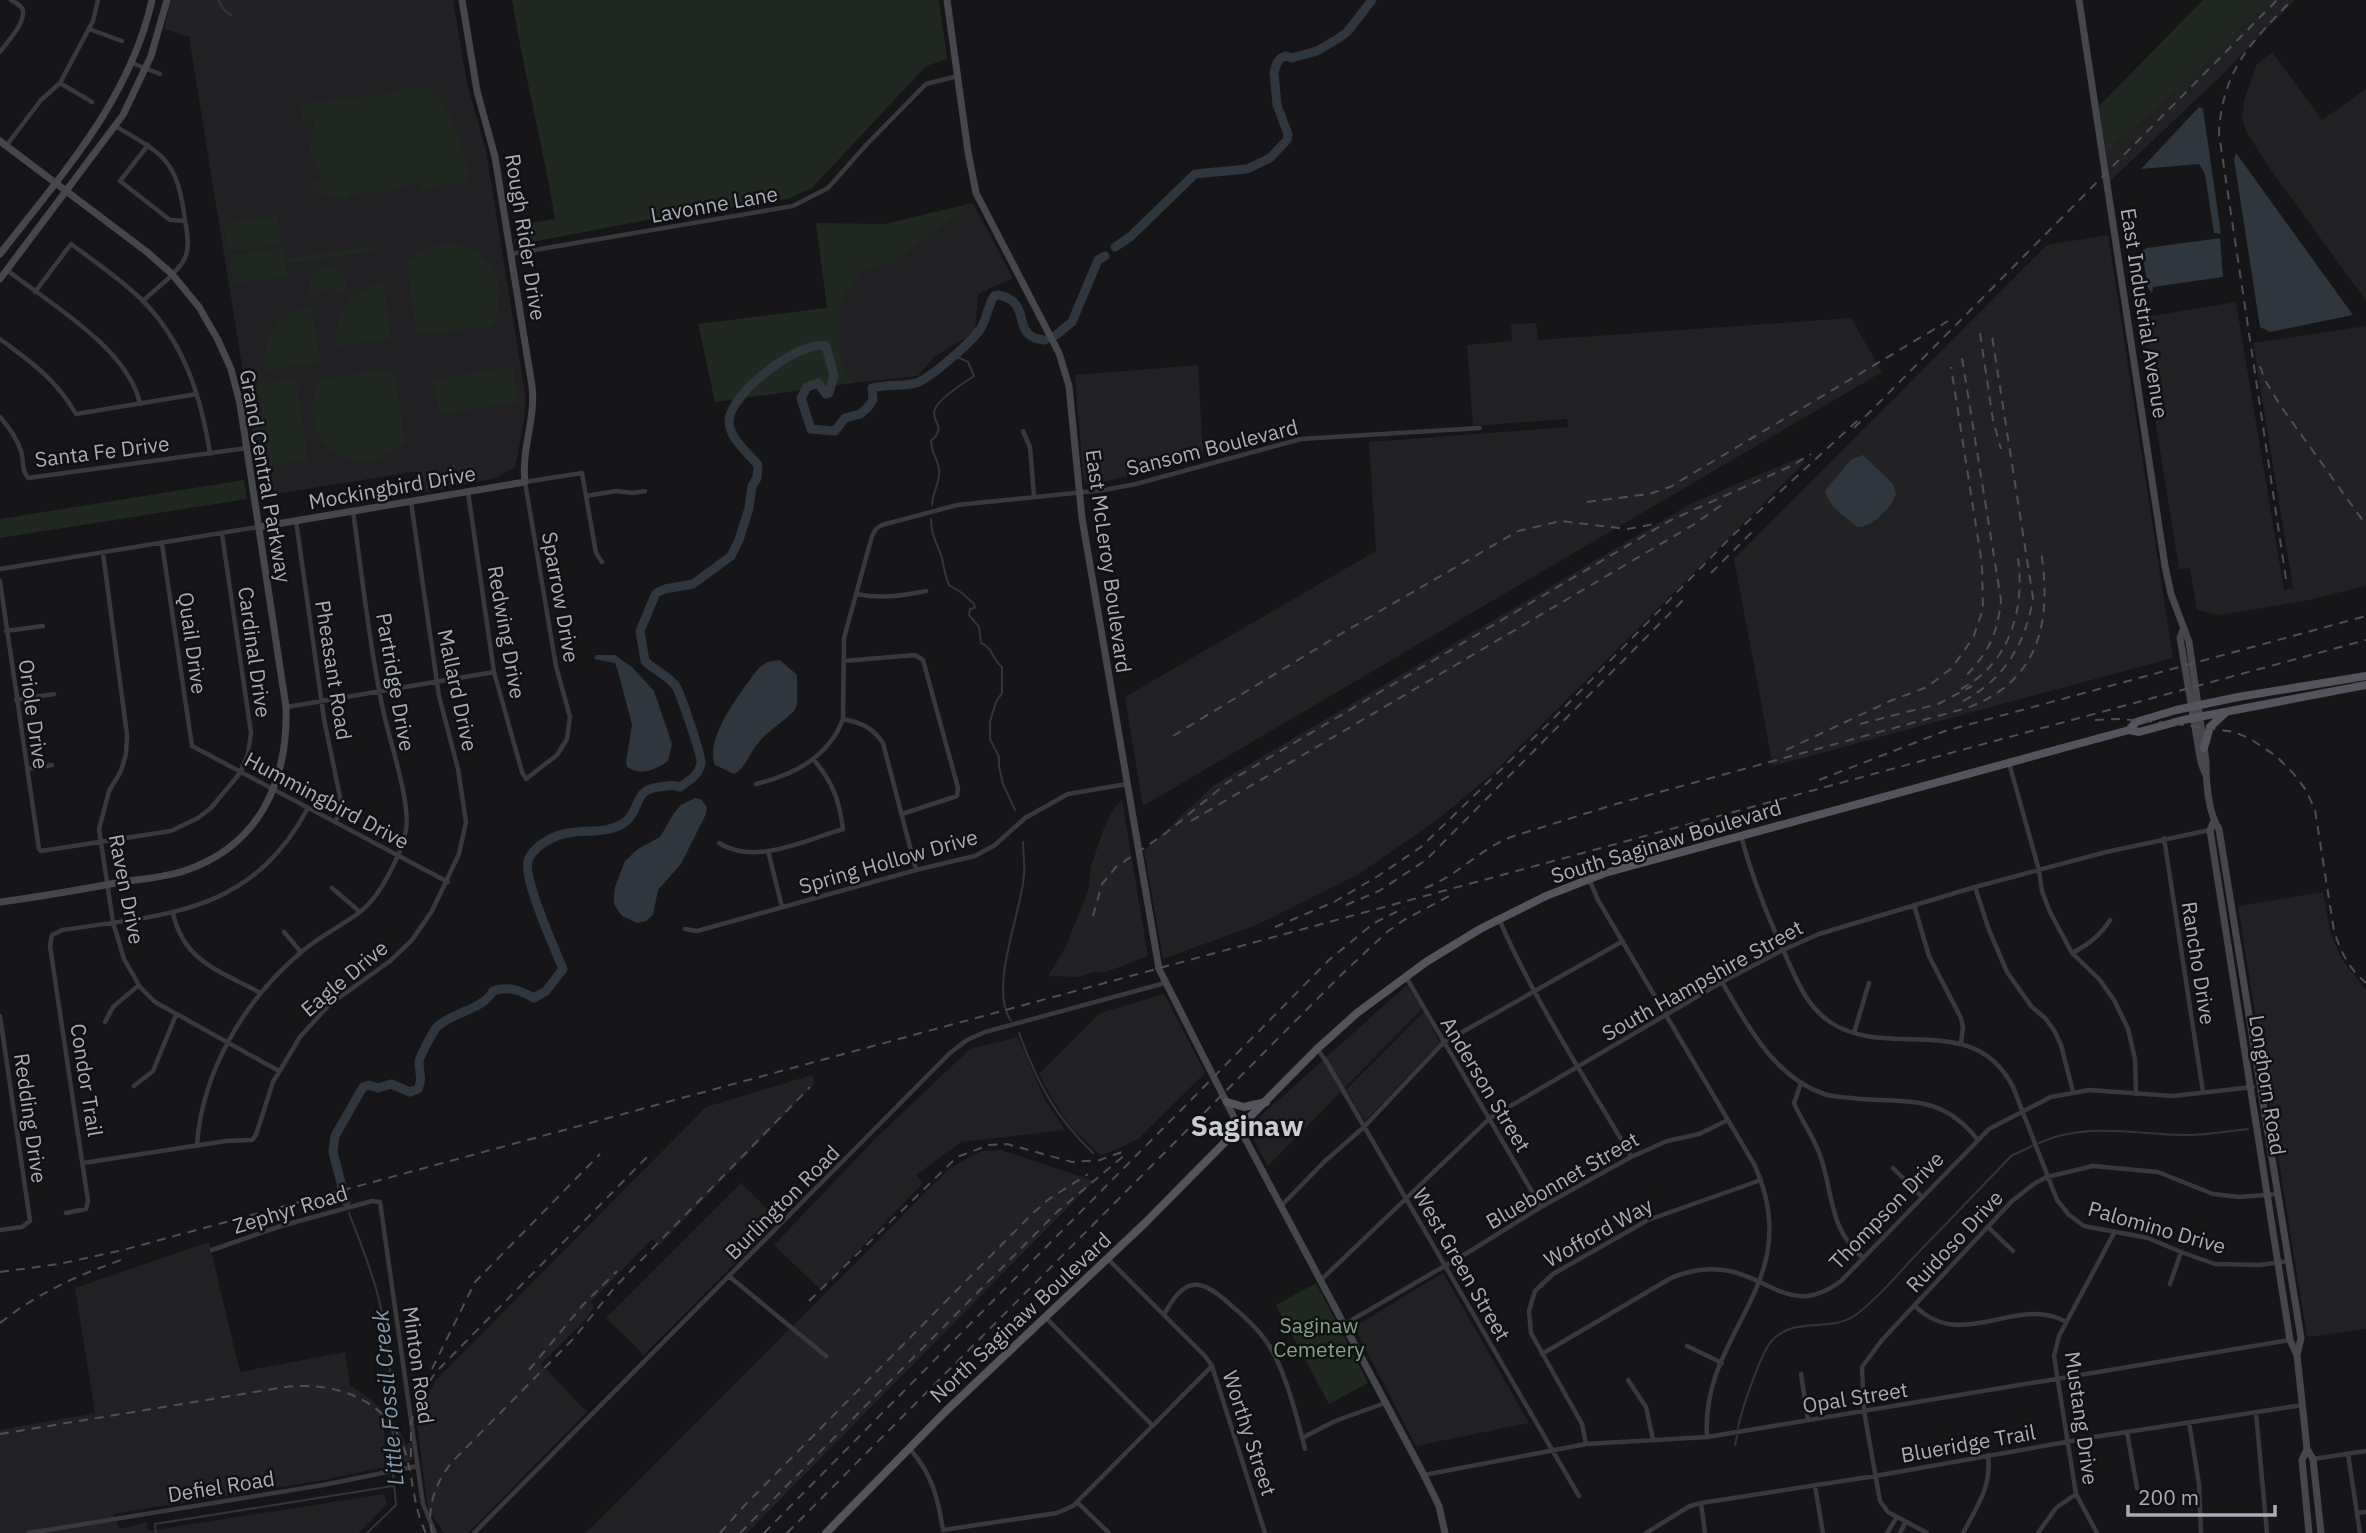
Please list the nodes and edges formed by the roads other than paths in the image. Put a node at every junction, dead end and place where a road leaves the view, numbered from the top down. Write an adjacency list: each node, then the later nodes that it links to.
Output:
1 (12, 0): 10 (street)
2 (98, 0): 8 (street)
3 (152, 0): 11 (main road)
4 (167, 0): 12 (main road)
5 (462, 0): 24 (main road, Rough Rider Drive)
6 (947, 0): 14 (main road, East McLeroy Boulevard)
7 (2079, 0): 67 (main road, East Industrial Avenue)
8 (89, 29): 9 (street); 15 (street)
9 (122, 41)
10 (0, 52)
11 (132, 63): 12 (street); 20 (main road)
12 (146, 68): 13 (street); 17 (main road)
13 (160, 74)
14 (958, 76): 24 (street, Lavonne Lane); 41 (main road, East McLeroy Boulevard)
15 (60, 83): 16 (street); 18 (street)
16 (92, 102)
17 (115, 126): 19 (street); 21 (main road)
18 (3, 143): 20 (main road, Grand Central Parkway)
19 (148, 145): 22 (street); 22 (street)
20 (55, 182): 21 (main road, Grand Central Parkway); 23 (main road)
21 (66, 190): 25 (main road); 26 (main road, Grand Central Parkway)
22 (186, 221): 26 (street)
23 (0, 254)
24 (510, 254): 38 (main road, Rough Rider Drive)
25 (7, 270): 27 (main road); 28 (street)
26 (172, 274): 29 (street); 36 (main road, Grand Central Parkway)
27 (0, 279)
28 (35, 292): 29 (street); 32 (street)
29 (143, 301): 31 (street)
30 (0, 339): 32 (street)
31 (197, 394): 32 (street); 37 (street)
32 (140, 404)
33 (0, 417): 37 (street, Santa Fe Drive)
34 (1480, 428): 41 (street, Sansom Boulevard)
35 (1023, 431): 43 (street)
36 (247, 448): 37 (street, Santa Fe Drive); 47 (main road, Grand Central Parkway)
37 (210, 454)
38 (525, 482): 39 (main road, Mockingbird Drive); 42 (street, Mockingbird Drive); 70 (street, Sparrow Drive)
39 (468, 491): 44 (main road, Mockingbird Drive); 59 (street, Redwing Drive)
40 (645, 491): 42 (street)
41 (1078, 491): 43 (street, Sansom Boulevard); 83 (main road, East McLeroy Boulevard)
42 (586, 496): 51 (street)
43 (1034, 496): 55 (street, Sansom Boulevard)
44 (411, 502): 45 (main road, Mockingbird Drive); 61 (street, Mallard Drive)
45 (353, 511): 46 (main road, Mockingbird Drive); 63 (street, Partridge Drive)
46 (295, 520): 47 (main road, Mockingbird Drive); 66 (street, Pheasant Road)
47 (259, 527): 48 (street, Mockingbird Drive); 68 (main road, Grand Central Parkway)
48 (222, 534): 49 (street, Mockingbird Drive); 80 (street, Cardinal Drive)
49 (162, 544): 50 (street, Mockingbird Drive); 74 (street, Quail Drive)
50 (103, 553): 52 (street, Mockingbird Drive); 93 (street, Raven Drive)
51 (602, 562)
52 (0, 569)
53 (0, 581): 57 (street, Oriole Drive)
54 (926, 591): 55 (street)
55 (856, 593): 58 (street, Sansom Boulevard)
56 (43, 626): 57 (street)
57 (6, 631): 65 (street, Oriole Drive)
58 (844, 661): 72 (street, Sansom Boulevard); 86 (street)
59 (494, 673): 61 (street); 70 (street, Redwing Drive)
60 (2366, 676): 67 (main road, South Saginaw Boulevard)
61 (436, 682): 63 (street); 99 (street, Mallard Drive)
62 (2366, 685): 69 (main road, South Saginaw Boulevard)
63 (379, 690): 66 (street); 95 (street, Partridge Drive)
64 (54, 694): 65 (street)
65 (16, 700): 79 (street, Oriole Drive)
66 (322, 702): 68 (street); 88 (street, Pheasant Road)
67 (2195, 706): 71 (main road, East Industrial Avenue); 73 (main road, South Saginaw Boulevard)
68 (286, 707): 84 (main road, Grand Central Parkway)
69 (2232, 710): 71 (main road, South Saginaw Boulevard); 75 (main road)
70 (570, 716)
71 (2197, 717): 73 (main road, South Saginaw Boulevard); 75 (main road, Longhorn Road); 81 (main road, Longhorn Road)
72 (844, 719): 76 (street); 86 (street)
73 (2129, 730): 77 (main road, South Saginaw Boulevard)
74 (192, 746): 80 (street, Hummingbird Drive)
75 (2204, 748): 81 (main road, Longhorn Road)
76 (814, 760): 82 (street); 94 (street)
77 (2009, 762): 90 (main road, South Saginaw Boulevard); 97 (street)
78 (52, 765): 79 (street)
79 (27, 769): 93 (street, Oriole Drive)
80 (240, 773): 84 (street, Hummingbird Drive); 93 (street)
81 (2206, 775): 87 (main road, Longhorn Road)
82 (756, 784)
83 (1126, 784): 96 (street, Spring Hollow Drive); 122 (main road, East McLeroy Boulevard)
84 (274, 791): 85 (street, Hummingbird Drive); 100 (main road, Grand Central Parkway)
85 (308, 808): 88 (street, Hummingbird Drive); 109 (street)
86 (902, 814): 96 (street)
87 (2214, 821): 89 (main road); 101 (main road, Longhorn Road)
88 (335, 822): 95 (street, Hummingbird Drive)
89 (2210, 830): 91 (street, South Hampshire Street); 102 (main road, Longhorn Road)
90 (1741, 835): 98 (main road, South Saginaw Boulevard); 116 (street, Palomino Drive)
91 (2164, 838): 97 (street, South Hampshire Street); 143 (street, Rancho Drive)
92 (719, 842): 94 (street)
93 (100, 843): 100 (street, Raven Drive)
94 (768, 851): 107 (street)
95 (397, 856): 99 (street, Hummingbird Drive); 108 (street, Partridge Drive)
96 (916, 870): 107 (street, Spring Hollow Drive)
97 (2039, 870): 103 (street, South Hampshire Street); 118 (street)
98 (1588, 878): 110 (main road, South Saginaw Boulevard); 115 (street)
99 (448, 882): 137 (street, Eagle Drive)
100 (107, 885): 105 (main road, Grand Central Parkway); 112 (street, Raven Drive)
101 (2229, 885): 102 (main road); 140 (main road, Longhorn Road)
102 (2219, 886): 141 (main road, Longhorn Road)
103 (1975, 887): 106 (street, South Hampshire Street); 142 (street)
104 (332, 888): 108 (street)
105 (0, 902)
106 (1914, 905): 116 (street, South Hampshire Street); 133 (street)
107 (782, 907): 113 (street, Spring Hollow Drive)
108 (360, 912): 117 (street, Partridge Drive)
109 (173, 913): 112 (street); 125 (street)
110 (1499, 919): 119 (main road, South Saginaw Boulevard); 124 (street)
111 (2110, 920): 118 (street)
112 (113, 922): 123 (street, Raven Drive); 155 (street, Condor Trail)
113 (685, 929)
114 (285, 932): 117 (street)
115 (1623, 941): 124 (street); 127 (street)
116 (1783, 950): 120 (street, South Hampshire Street); 130 (street, Palomino Drive)
117 (301, 952): 125 (street, Partridge Drive)
118 (2072, 953): 144 (street)
119 (1406, 976): 132 (street, Anderson Street); 135 (main road, South Saginaw Boulevard)
120 (1722, 982): 127 (street, South Hampshire Street); 138 (street)
121 (1869, 983): 130 (street)
122 (1165, 984): 145 (main road, East McLeroy Boulevard); 178 (street, Burlington Road)
123 (139, 985): 126 (street, Raven Drive); 129 (street)
124 (1536, 992): 132 (street); 136 (street)
125 (261, 993): 134 (street, Partridge Drive)
126 (176, 1015): 134 (street, Raven Drive); 139 (street)
127 (1666, 1015): 136 (street, South Hampshire Street); 149 (street)
128 (0, 1016): 131 (street, Redding Drive)
129 (105, 1022)
130 (1854, 1033): 133 (street, Palomino Drive)
131 (1, 1037): 168 (street, Redding Drive)
132 (1443, 1043): 148 (street, Anderson Street); 150 (street)
133 (1961, 1043): 147 (street, Palomino Drive)
134 (227, 1044): 137 (street, Raven Drive); 153 (street, Partridge Drive)
135 (1317, 1049): 146 (main road, South Saginaw Boulevard); 150 (street, West Green Street)
136 (1578, 1066): 148 (street, South Hampshire Street); 154 (street)
137 (279, 1071): 153 (street, Eagle Drive)
138 (1801, 1083): 152 (street); 173 (street)
139 (134, 1086)
140 (2262, 1086): 141 (street, Thompson Drive); 159 (main road, Longhorn Road)
141 (2251, 1087): 143 (street, Thompson Drive); 160 (main road, Longhorn Road)
142 (2073, 1092): 144 (street, Thompson Drive); 147 (street, Thompson Drive)
143 (2203, 1092): 144 (street, Thompson Drive)
144 (2136, 1094)
145 (1227, 1102): 146 (main road); 151 (main road, East McLeroy Boulevard)
146 (1266, 1102): 151 (main road, South Saginaw Boulevard)
147 (2023, 1112): 152 (street, Thompson Drive); 157 (street, Palomino Drive)
148 (1490, 1118): 162 (street, South Hampshire Street); 165 (street, Anderson Street)
149 (1728, 1120): 154 (street, Bluebonnet Street); 158 (street)
150 (1364, 1127): 162 (street, West Green Street); 164 (street)
151 (1240, 1129): 164 (main road, East McLeroy Boulevard); 174 (main road, North Saginaw Boulevard)
152 (1977, 1139): 161 (street, Thompson Drive)
153 (197, 1145): 155 (street)
154 (1631, 1157): 165 (street, Bluebonnet Street)
155 (83, 1163): 166 (street, Condor Trail)
156 (1893, 1168): 161 (street)
157 (2047, 1177): 160 (street, Ruidoso Drive); 167 (street, Ruidoso Drive); 169 (street, Palomino Drive)
158 (1762, 1180): 180 (street); 189 (street, Wofford Way)
159 (2278, 1194): 160 (street, Ruidoso Drive); 176 (main road, Longhorn Road)
160 (2268, 1196): 175 (main road, Longhorn Road)
161 (1922, 1197): 173 (street, Thompson Drive)
162 (1406, 1200): 177 (street, West Green Street); 179 (street, South Hampshire Street)
163 (378, 1201): 170 (street, Zephyr Road); 218 (street, Minton Road)
164 (1281, 1206): 179 (main road, East McLeroy Boulevard)
165 (1541, 1207): 177 (street, Bluebonnet Street)
166 (66, 1213)
167 (1988, 1227): 171 (street); 182 (street, Ruidoso Drive)
168 (0, 1230)
169 (2114, 1233): 172 (street, Palomino Drive); 185 (street, Mustang Drive)
170 (212, 1250)
171 (2013, 1251)
172 (2181, 1252): 175 (street, Palomino Drive); 181 (street)
173 (1863, 1258): 180 (street, Thompson Drive)
174 (1108, 1259): 183 (street, Worthy Street); 184 (main road, North Saginaw Boulevard)
175 (2279, 1261): 176 (street, Palomino Drive); 187 (main road, Longhorn Road)
176 (2288, 1261): 190 (main road, Longhorn Road)
177 (1444, 1266): 186 (street, Bluebonnet Street); 212 (street, West Green Street)
178 (730, 1277): 191 (street); 234 (street, Burlington Road)
179 (1321, 1280): 186 (main road, East McLeroy Boulevard)
180 (1759, 1282): 189 (street, Thompson Drive); 192 (street)
181 (2170, 1284)
182 (1915, 1306): 185 (street); 199 (street, Ruidoso Drive)
183 (1164, 1315): 193 (street, Worthy Street); 206 (street)
184 (1045, 1317): 203 (street); 210 (main road, North Saginaw Boulevard)
185 (2066, 1322): 195 (street, Mustang Drive)
186 (1345, 1324): 197 (main road, East McLeroy Boulevard)
187 (2290, 1340): 190 (main road, Longhorn Road); 195 (street, Opal Street)
188 (1687, 1346): 192 (street)
189 (1542, 1354): 209 (street, Wofford Way)
190 (2297, 1355): 198 (main road, Longhorn Road)
191 (826, 1356)
192 (1722, 1363): 205 (street)
193 (1212, 1366): 203 (street); 237 (street, Worthy Street)
194 (1801, 1374): 201 (street)
195 (2057, 1379): 199 (street, Opal Street); 208 (street, Mustang Drive)
196 (1628, 1380): 207 (street)
197 (1386, 1403): 206 (street); 219 (main road, East McLeroy Boulevard)
198 (2303, 1405): 200 (street, Blueridge Trail); 213 (main road, Longhorn Road)
199 (1864, 1411): 201 (street, Opal Street); 220 (street, Ruidoso Drive)
200 (2256, 1413): 202 (street, Blueridge Trail); 249 (street)
201 (1808, 1420): 205 (street, Opal Street)
202 (2189, 1422): 204 (street, Blueridge Trail); 248 (street)
203 (1153, 1426): 225 (street)
204 (2127, 1432): 208 (street, Blueridge Trail); 222 (street)
205 (1707, 1437): 207 (street, Opal Street)
206 (1302, 1438): 211 (street)
207 (1653, 1440): 209 (street, Opal Street)
208 (2066, 1442): 216 (street, Blueridge Trail); 223 (street, Mustang Drive)
209 (1586, 1444): 212 (street, Opal Street)
210 (909, 1449): 231 (street); 235 (main road, North Saginaw Boulevard)
211 (1305, 1449)
212 (1551, 1449): 219 (street, Opal Street); 224 (street, West Green Street)
213 (2307, 1449): 217 (main road, Longhorn Road); 250 (main road, Longhorn Road)
214 (2366, 1451): 215 (street)
215 (2348, 1454): 217 (street); 228 (street)
216 (1988, 1455): 220 (street, Blueridge Trail); 245 (street)
217 (2313, 1459): 251 (main road, Longhorn Road)
218 (417, 1466): 232 (street, Defiel Road); 233 (street, Minton Road)
219 (1424, 1475): 238 (main road, East McLeroy Boulevard)
220 (1875, 1476): 221 (street, Blueridge Trail); 229 (street, Ruidoso Drive)
221 (1815, 1485): 226 (street, Blueridge Trail); 241 (street)
222 (2137, 1488)
223 (2076, 1494): 246 (street); 247 (street, Mustang Drive)
224 (1579, 1496)
225 (1078, 1503): 231 (street); 236 (street)
226 (1701, 1503): 239 (street, Blueridge Trail); 240 (street)
227 (2366, 1512): 228 (street)
228 (2357, 1513): 252 (street)
229 (1897, 1517): 230 (street, Ruidoso Drive); 242 (street)
230 (1905, 1523): 243 (street); 244 (street, Ruidoso Drive)
231 (943, 1532)
232 (29, 1533)
233 (435, 1533)
234 (474, 1533)
235 (826, 1533)
236 (1109, 1533)
237 (1265, 1533)
238 (1445, 1533)
239 (1646, 1533)
240 (1705, 1533)
241 (1823, 1533)
242 (1887, 1533)
243 (1900, 1533)
244 (1927, 1533)
245 (1962, 1533)
246 (2038, 1533)
247 (2097, 1533)
248 (2201, 1533)
249 (2267, 1533)
250 (2309, 1533)
251 (2321, 1533)
252 (2360, 1533)

